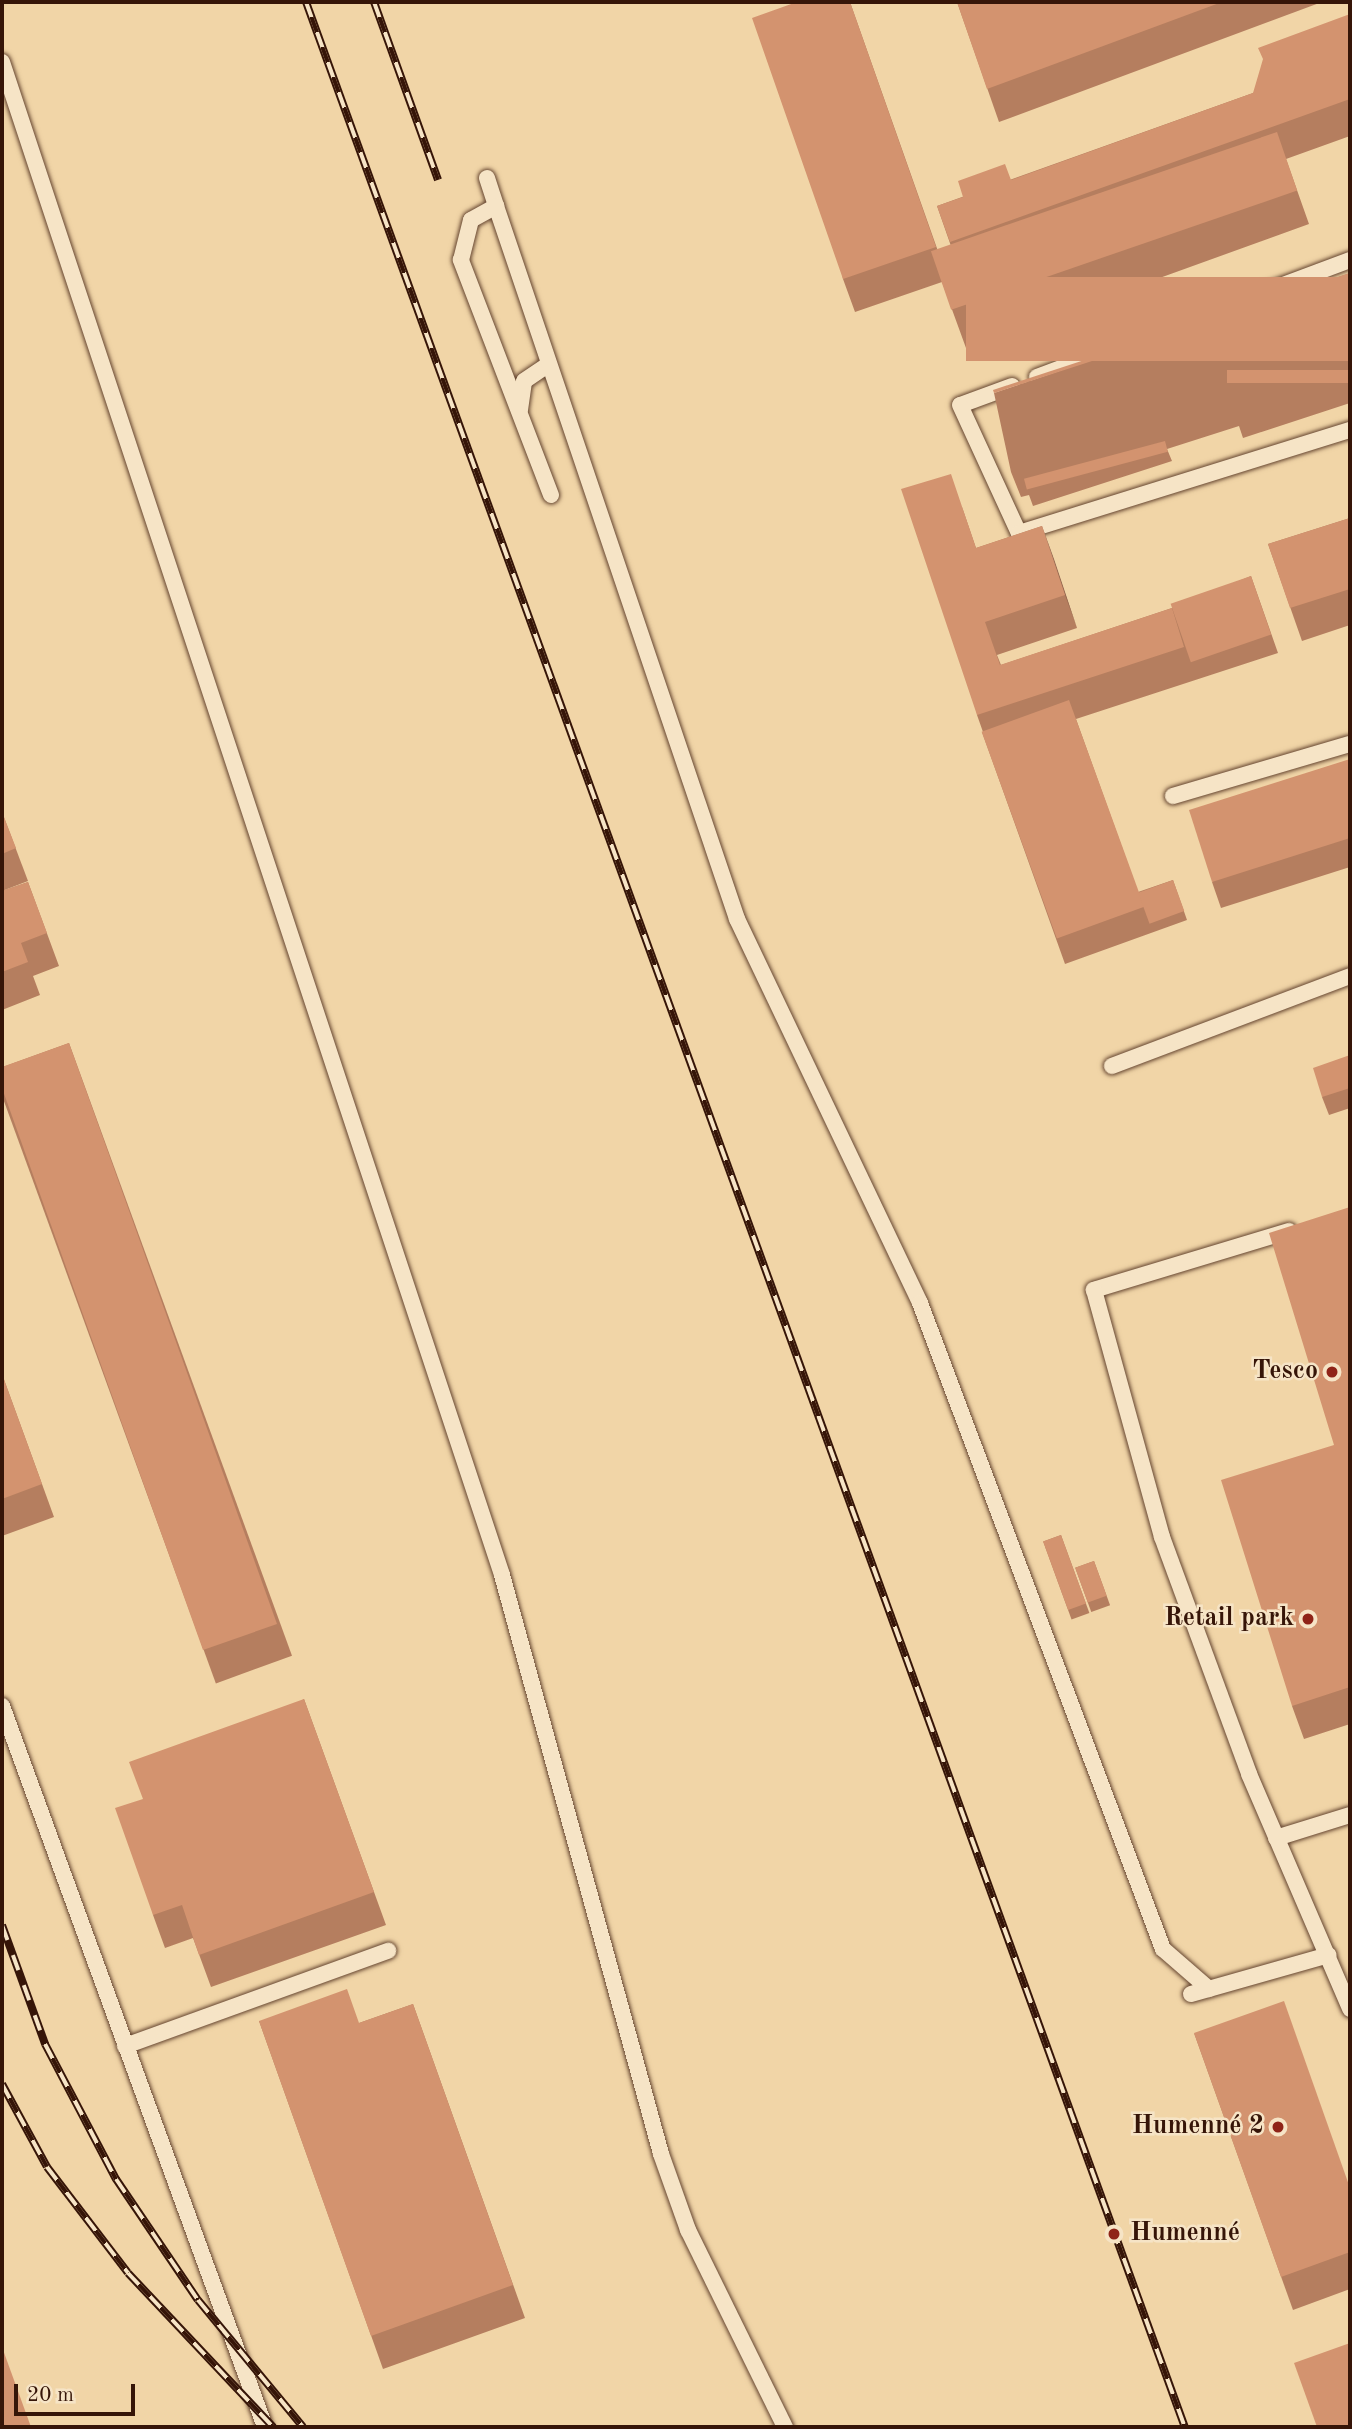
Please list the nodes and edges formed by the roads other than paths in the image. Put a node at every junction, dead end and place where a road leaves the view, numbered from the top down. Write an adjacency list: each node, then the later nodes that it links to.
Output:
1 (2, 62): 24 (lane)
2 (486, 178): 3 (lane)
3 (496, 206): 5 (lane); 8 (lane)
4 (1350, 260): 6 (lane)
5 (549, 364): 7 (lane); 19 (lane)
6 (1350, 430)
7 (527, 436)
8 (551, 495)
9 (1350, 744): 10 (lane)
10 (1173, 796)
11 (1350, 976): 12 (lane)
12 (1112, 1066)
13 (1312, 1224): 16 (lane)
14 (2, 1706): 22 (lane)
15 (1350, 1815): 16 (lane)
16 (1276, 1838): 18 (lane)
17 (388, 1951): 22 (lane)
18 (1329, 1955): 19 (lane); 21 (lane)
19 (1209, 1989): 20 (lane)
20 (1191, 1994)
21 (1350, 2009)
22 (125, 2046): 23 (lane)
23 (265, 2427)
24 (785, 2427)

